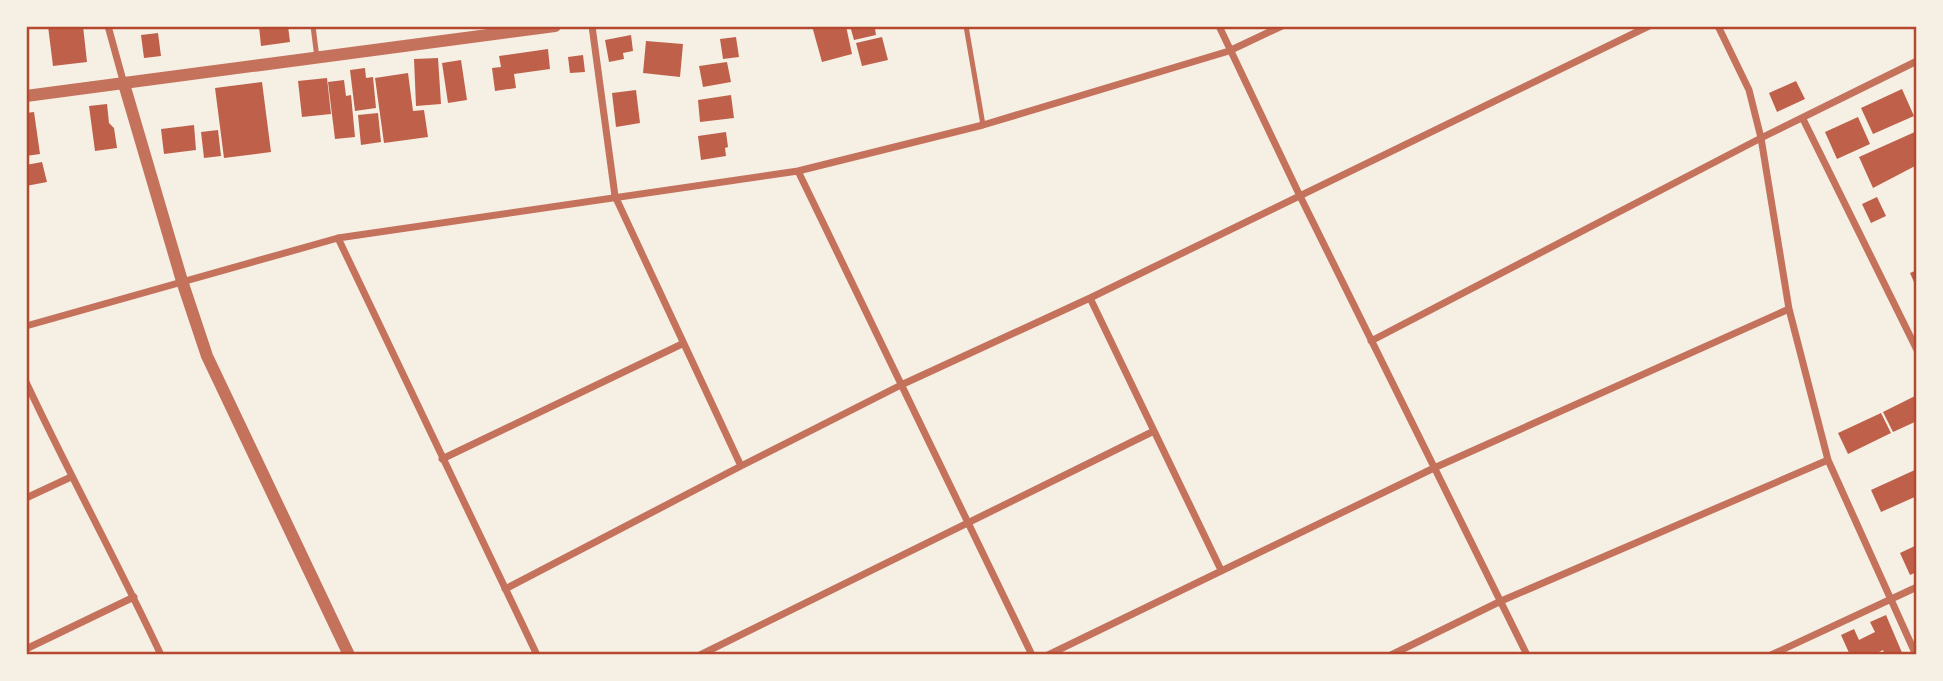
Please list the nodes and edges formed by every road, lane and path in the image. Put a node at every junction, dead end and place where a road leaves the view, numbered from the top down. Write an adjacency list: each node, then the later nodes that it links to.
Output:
1 (108, 26): 13 (street)
2 (313, 26): 11 (lane)
3 (555, 26): 11 (street)
4 (592, 26): 20 (street)
5 (966, 26): 16 (lane)
6 (1219, 26): 10 (street)
7 (1282, 26): 10 (street)
8 (1649, 26): 19 (street)
9 (1718, 26): 17 (street)
10 (1229, 51): 16 (street); 19 (street)
11 (317, 58): 13 (street)
12 (1917, 61): 15 (street)
13 (124, 84): 14 (street); 22 (street)
14 (26, 96)
15 (1803, 119): 17 (street); 28 (street)
16 (983, 125): 18 (street)
17 (1761, 138): 24 (street); 26 (street)
18 (798, 170): 20 (street); 30 (street)
19 (1299, 194): 23 (street); 26 (street)
20 (615, 196): 21 (street); 27 (street)
21 (338, 238): 22 (street); 32 (street)
22 (182, 281): 25 (street); 47 (street)
23 (1090, 298): 30 (street); 31 (street)
24 (1789, 309): 33 (street); 35 (street)
25 (26, 326)
26 (1371, 341): 35 (street)
27 (682, 344): 32 (street); 34 (street)
28 (1917, 350)
29 (26, 382): 36 (street)
30 (901, 385): 34 (street); 38 (street)
31 (1154, 431): 38 (street); 39 (street)
32 (442, 459): 41 (street)
33 (1828, 460): 43 (street); 44 (street)
34 (741, 466): 41 (street)
35 (1434, 468): 39 (street); 44 (street)
36 (71, 477): 37 (street); 42 (street)
37 (26, 498)
38 (970, 523): 49 (street); 50 (street)
39 (1221, 570): 51 (street)
40 (1917, 587): 43 (street)
41 (505, 589): 48 (street)
42 (134, 597): 45 (street); 46 (street)
43 (1890, 600): 54 (street); 55 (street)
44 (1501, 601): 52 (street); 53 (street)
45 (26, 649)
46 (161, 655)
47 (349, 655)
48 (537, 655)
49 (700, 655)
50 (1032, 655)
51 (1048, 655)
52 (1391, 655)
53 (1527, 655)
54 (1771, 655)
55 (1916, 655)

